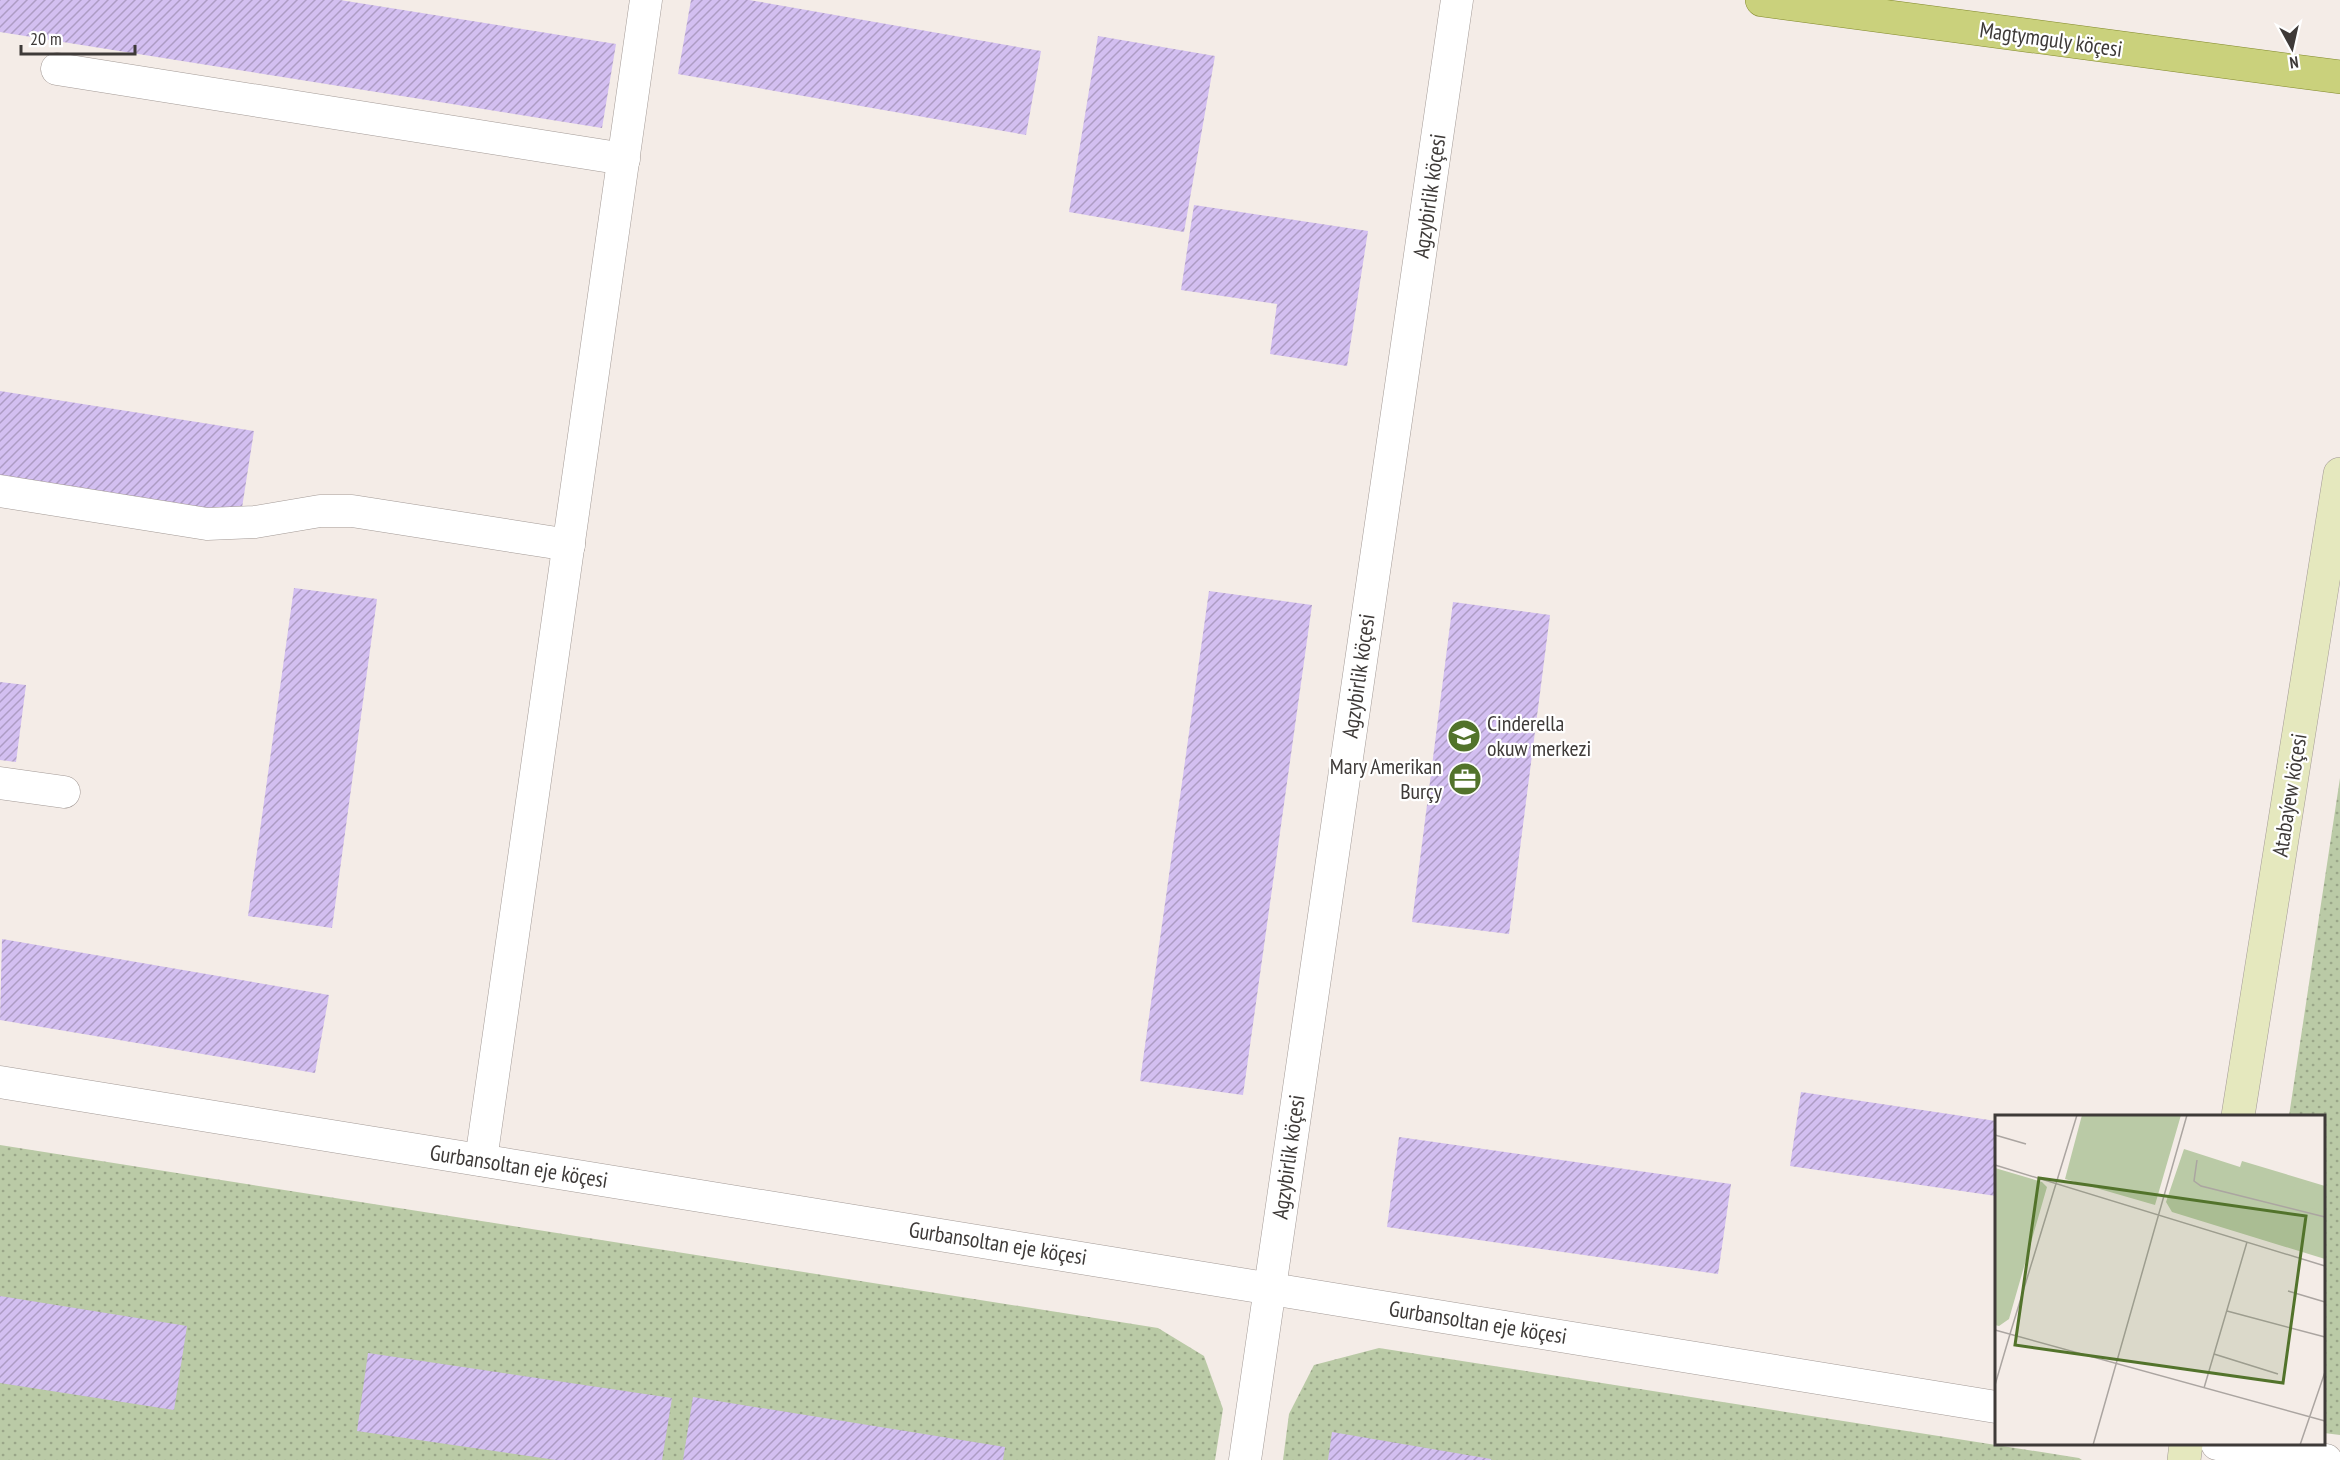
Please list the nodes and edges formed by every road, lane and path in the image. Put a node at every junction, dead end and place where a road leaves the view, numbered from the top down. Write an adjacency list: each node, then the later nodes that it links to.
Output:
1 (646, 0): 6 (street)
2 (1457, 0): 15 (street, Agzybirlik köçesi)
3 (1762, 0): 5 (main road, Magtymguly köçesi)
4 (57, 69): 6 (street)
5 (2340, 77)
6 (624, 159): 9 (street)
7 (2340, 474): 13 (main road, Atabaýew köçesi)
8 (0, 491): 9 (street)
9 (569, 545): 14 (street)
10 (0, 783): 11 (street)
11 (64, 792)
12 (0, 1082): 14 (street, Gurbansoltan eje köçesi)
13 (2238, 1115)
14 (481, 1160): 15 (street, Gurbansoltan eje köçesi)
15 (1269, 1287): 16 (street, Gurbansoltan eje köçesi); 19 (street, Agzybirlik köçesi)
16 (1995, 1407)
17 (2186, 1445): 20 (main road)
18 (2230, 1445): 21 (street)
19 (1245, 1460)
20 (2184, 1460)
21 (2326, 1460)

